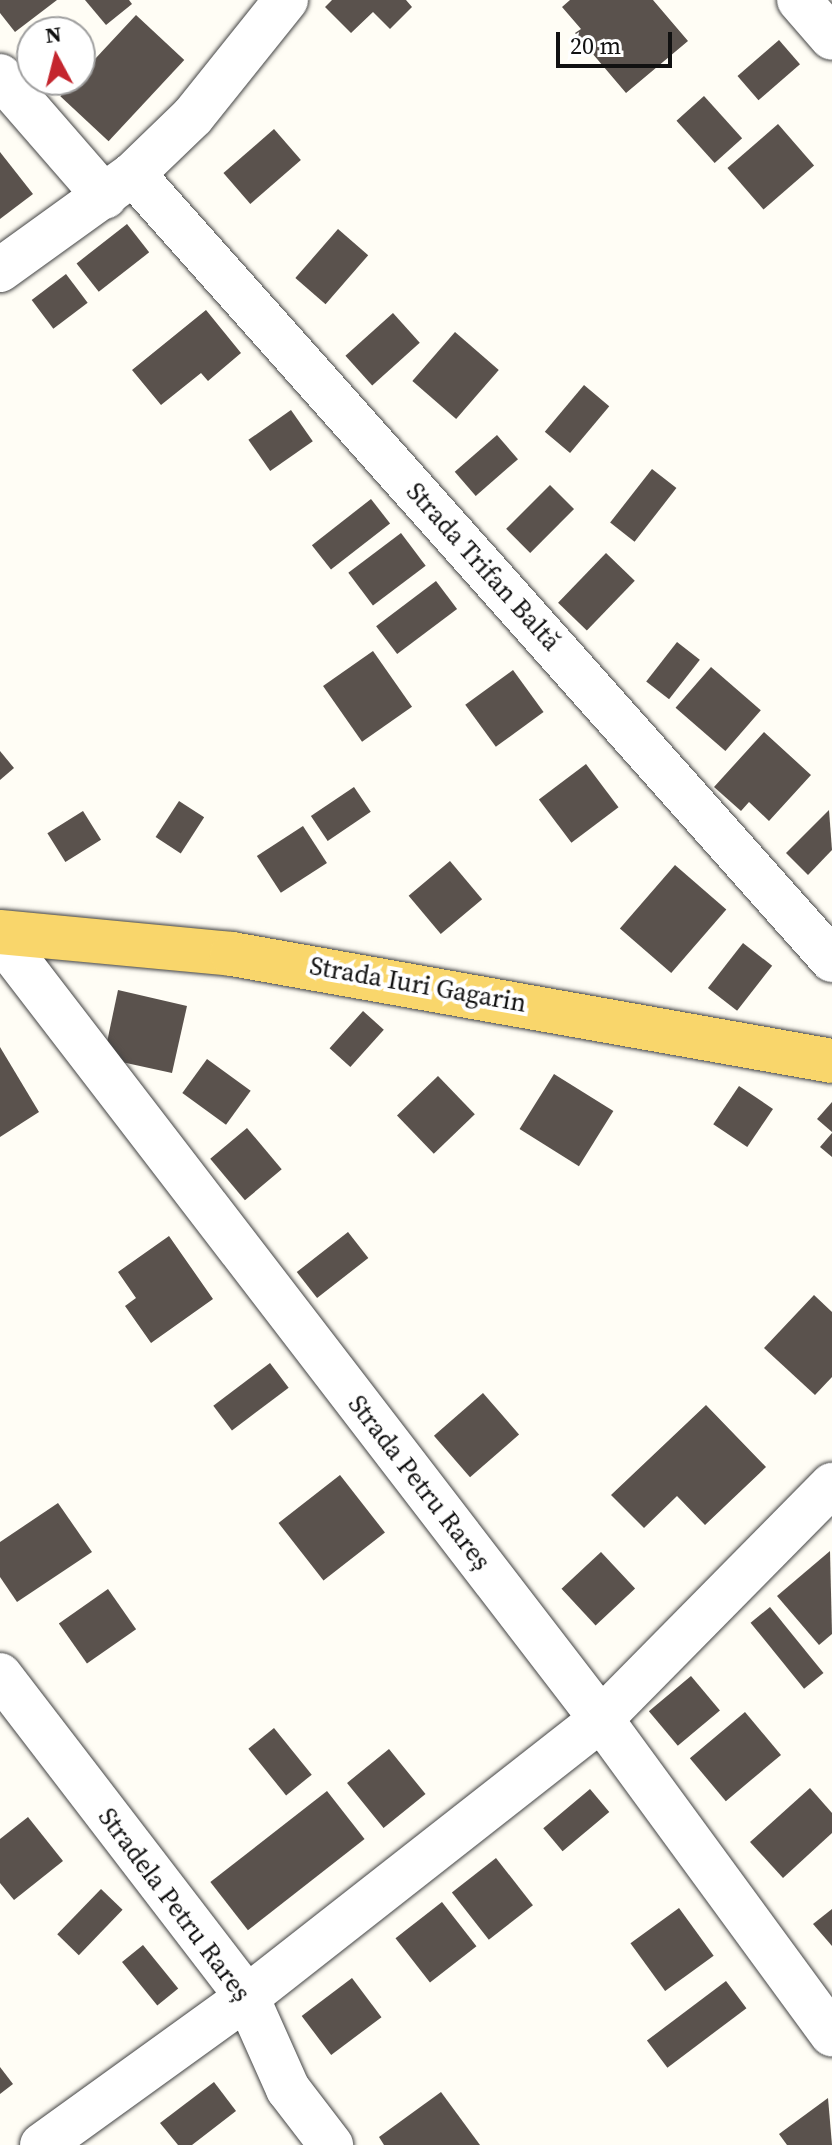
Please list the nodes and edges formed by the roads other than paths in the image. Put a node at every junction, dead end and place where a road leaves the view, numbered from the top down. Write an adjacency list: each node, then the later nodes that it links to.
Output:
1 (286, 0): 5 (street)
2 (799, 0): 3 (street)
3 (832, 38)
4 (0, 76): 5 (street, Strada Trifan Baltă)
5 (119, 186): 6 (street); 8 (street, Strada Trifan Baltă)
6 (0, 270)
7 (0, 935): 9 (main road, Strada Iuri Gagarin); 12 (street, Strada Petru Rareș)
8 (832, 960)
9 (832, 1061)
10 (832, 1485): 12 (street)
11 (0, 1675): 13 (street, Stradela Petru Rareș)
12 (601, 1719): 13 (street); 14 (street, Strada Petru Rareș)
13 (247, 1997): 15 (street); 16 (street, Stradela Petru Rareș)
14 (832, 2035)
15 (42, 2145)
16 (331, 2145)

